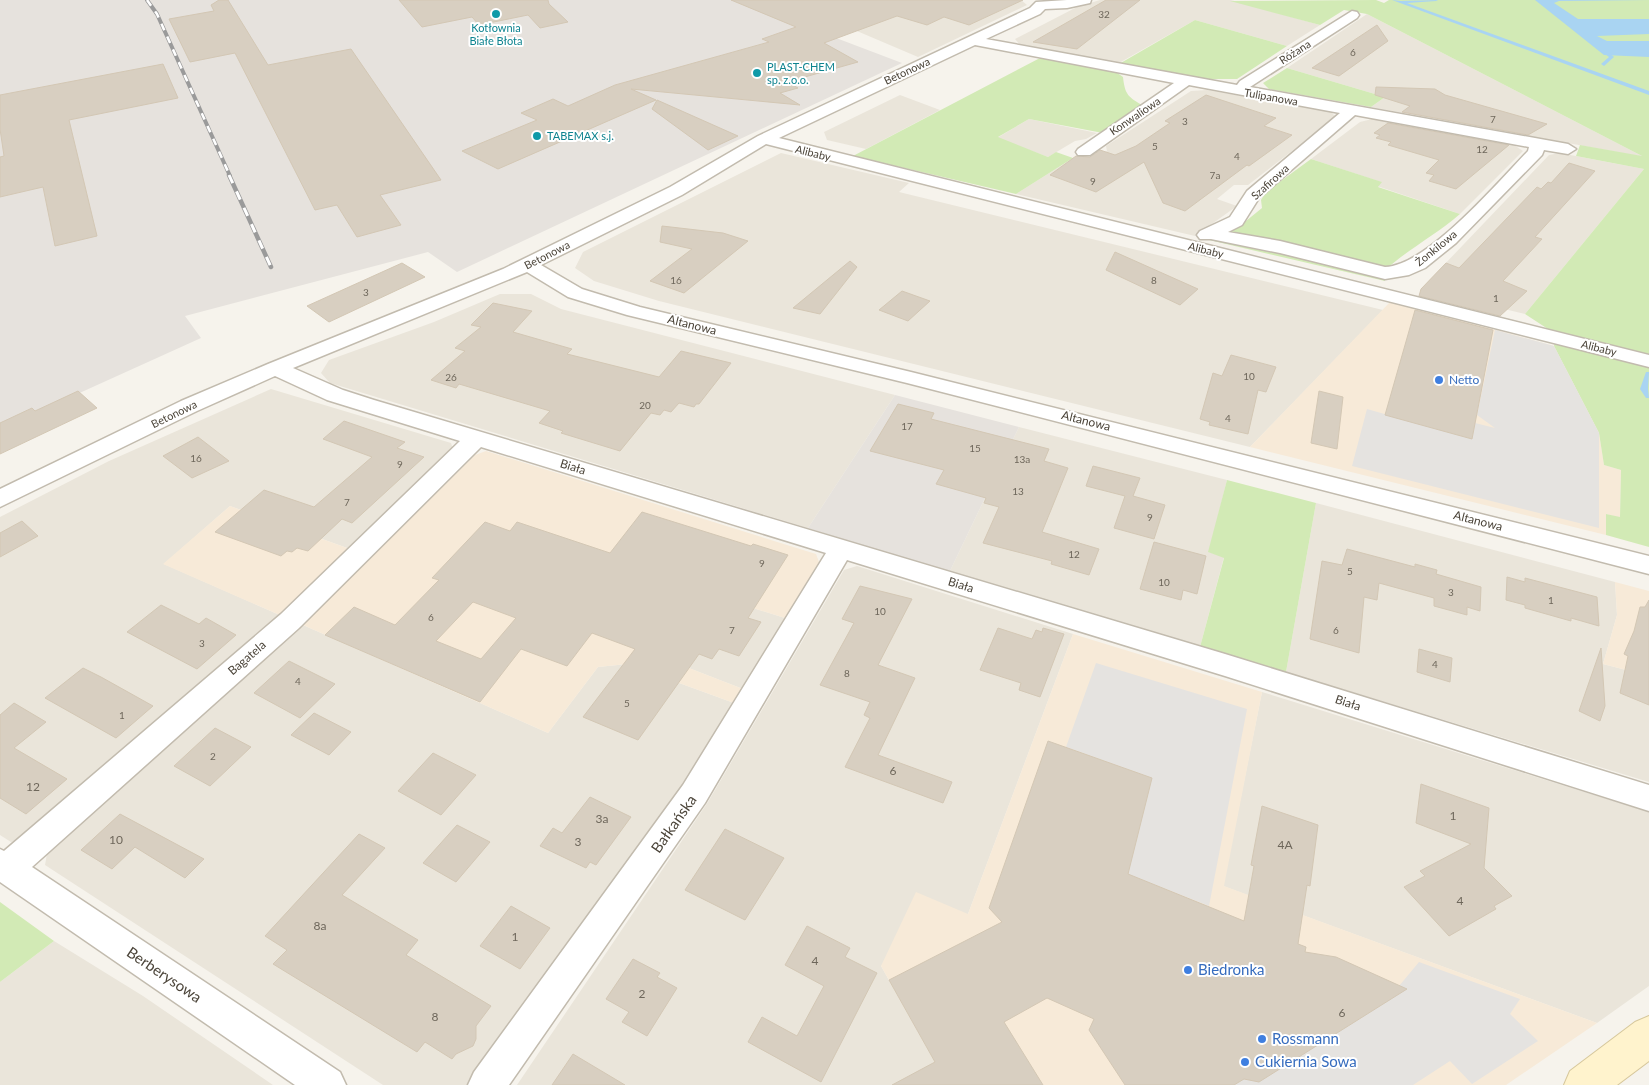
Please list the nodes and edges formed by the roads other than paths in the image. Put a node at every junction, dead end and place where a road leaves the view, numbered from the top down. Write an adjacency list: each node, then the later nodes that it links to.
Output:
1 (1085, 0): 2 (street, Betonowa)
2 (1038, 2): 4 (street, Betonowa)
3 (1352, 15): 6 (street, Różana)
4 (974, 40): 5 (street, Tulipanowa); 8 (street, Betonowa)
5 (1186, 81): 6 (street, Tulipanowa); 11 (street, Konwaliowa)
6 (1240, 91): 7 (street, Tulipanowa)
7 (1349, 111): 9 (street, Tulipanowa); 12 (street, Szafirowa)
8 (764, 140): 13 (street, Alibaby); 14 (street, Betonowa)
9 (1537, 145): 10 (street, Tulipanowa); 12 (street, Żonkilowa)
10 (1568, 149)
11 (1084, 152)
12 (1212, 234): 13 (street, Szafirowa)
13 (1188, 246): 15 (street, Alibaby)
14 (528, 265): 16 (street, Betonowa); 20 (street, Altanowa)
15 (1649, 361)
16 (275, 368): 17 (street, Biała); 18 (street, Betonowa)
17 (477, 438): 19 (street, Biała); 22 (street, Bagatela)
18 (0, 499)
19 (841, 549): 21 (street, Biała); 25 (street, Bałkańska)
20 (1649, 565)
21 (1649, 798)
22 (4, 866): 24 (street, Berberysowa)
23 (1649, 1036): 26 (main road)
24 (328, 1085)
25 (487, 1085)
26 (1584, 1085)

